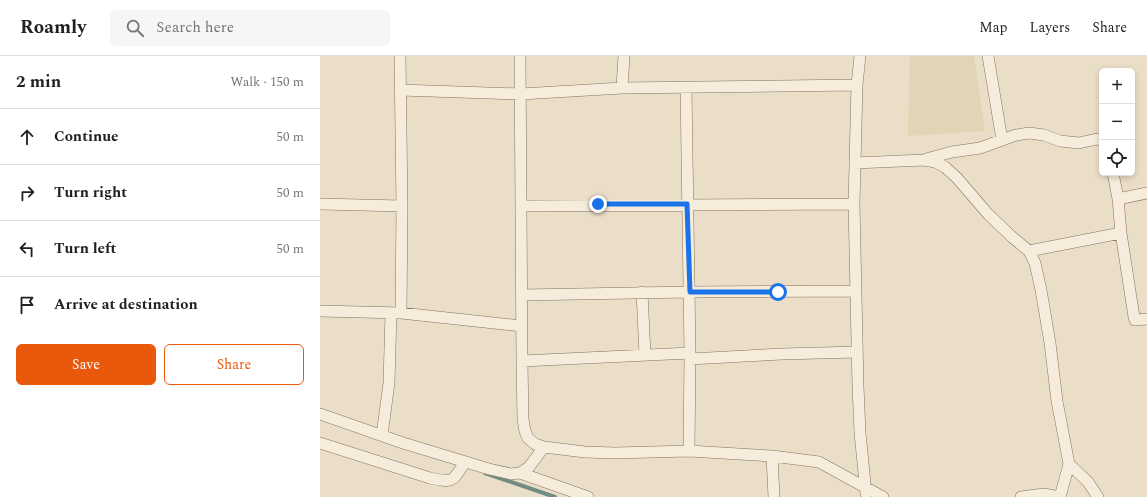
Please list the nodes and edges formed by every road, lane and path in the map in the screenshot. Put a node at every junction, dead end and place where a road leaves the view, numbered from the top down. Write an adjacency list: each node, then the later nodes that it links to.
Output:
1 (400, 56): 9 (street)
2 (520, 56): 10 (street)
3 (624, 56): 7 (street)
4 (860, 56): 6 (street)
5 (988, 56): 12 (street)
6 (857, 85): 8 (street); 14 (street)
7 (622, 88): 8 (street); 10 (street)
8 (686, 88): 19 (street)
9 (400, 90): 10 (street); 21 (street)
10 (521, 94): 22 (street)
11 (1099, 139): 12 (street)
12 (1002, 140): 13 (street)
13 (924, 160): 14 (street); 24 (street)
14 (855, 163): 20 (street)
15 (1114, 176): 17 (street)
16 (1147, 193): 17 (street)
17 (1118, 199): 23 (street)
18 (320, 204): 21 (street)
19 (687, 204): 20 (street); 22 (street); 27 (street)
20 (854, 204): 25 (street)
21 (402, 206): 30 (street)
22 (522, 206): 28 (street)
23 (1121, 232): 24 (street); 31 (street)
24 (1029, 251): 44 (street)
25 (855, 291): 27 (street); 33 (street)
26 (642, 292): 27 (street); 28 (street); 34 (street)
27 (690, 292): 35 (street)
28 (522, 295): 32 (street)
29 (320, 311): 30 (street)
30 (396, 313): 32 (street); 38 (street)
31 (1147, 319)
32 (522, 326): 36 (street)
33 (857, 352): 35 (street); 46 (street)
34 (645, 356): 35 (street); 36 (street)
35 (690, 356): 41 (street)
36 (522, 361): 40 (street)
37 (320, 414): 38 (street)
38 (382, 436): 43 (street)
39 (320, 443): 43 (street)
40 (544, 447): 41 (street); 45 (street)
41 (689, 452): 42 (street)
42 (772, 456): 46 (street); 48 (street)
43 (465, 462): 45 (street)
44 (1069, 464): 51 (street); 52 (street)
45 (520, 474): 47 (street)
46 (866, 492): 49 (street)
47 (588, 497)
48 (774, 497)
49 (883, 497)
50 (1021, 497): 51 (street)
51 (1059, 497)
52 (1098, 497)

